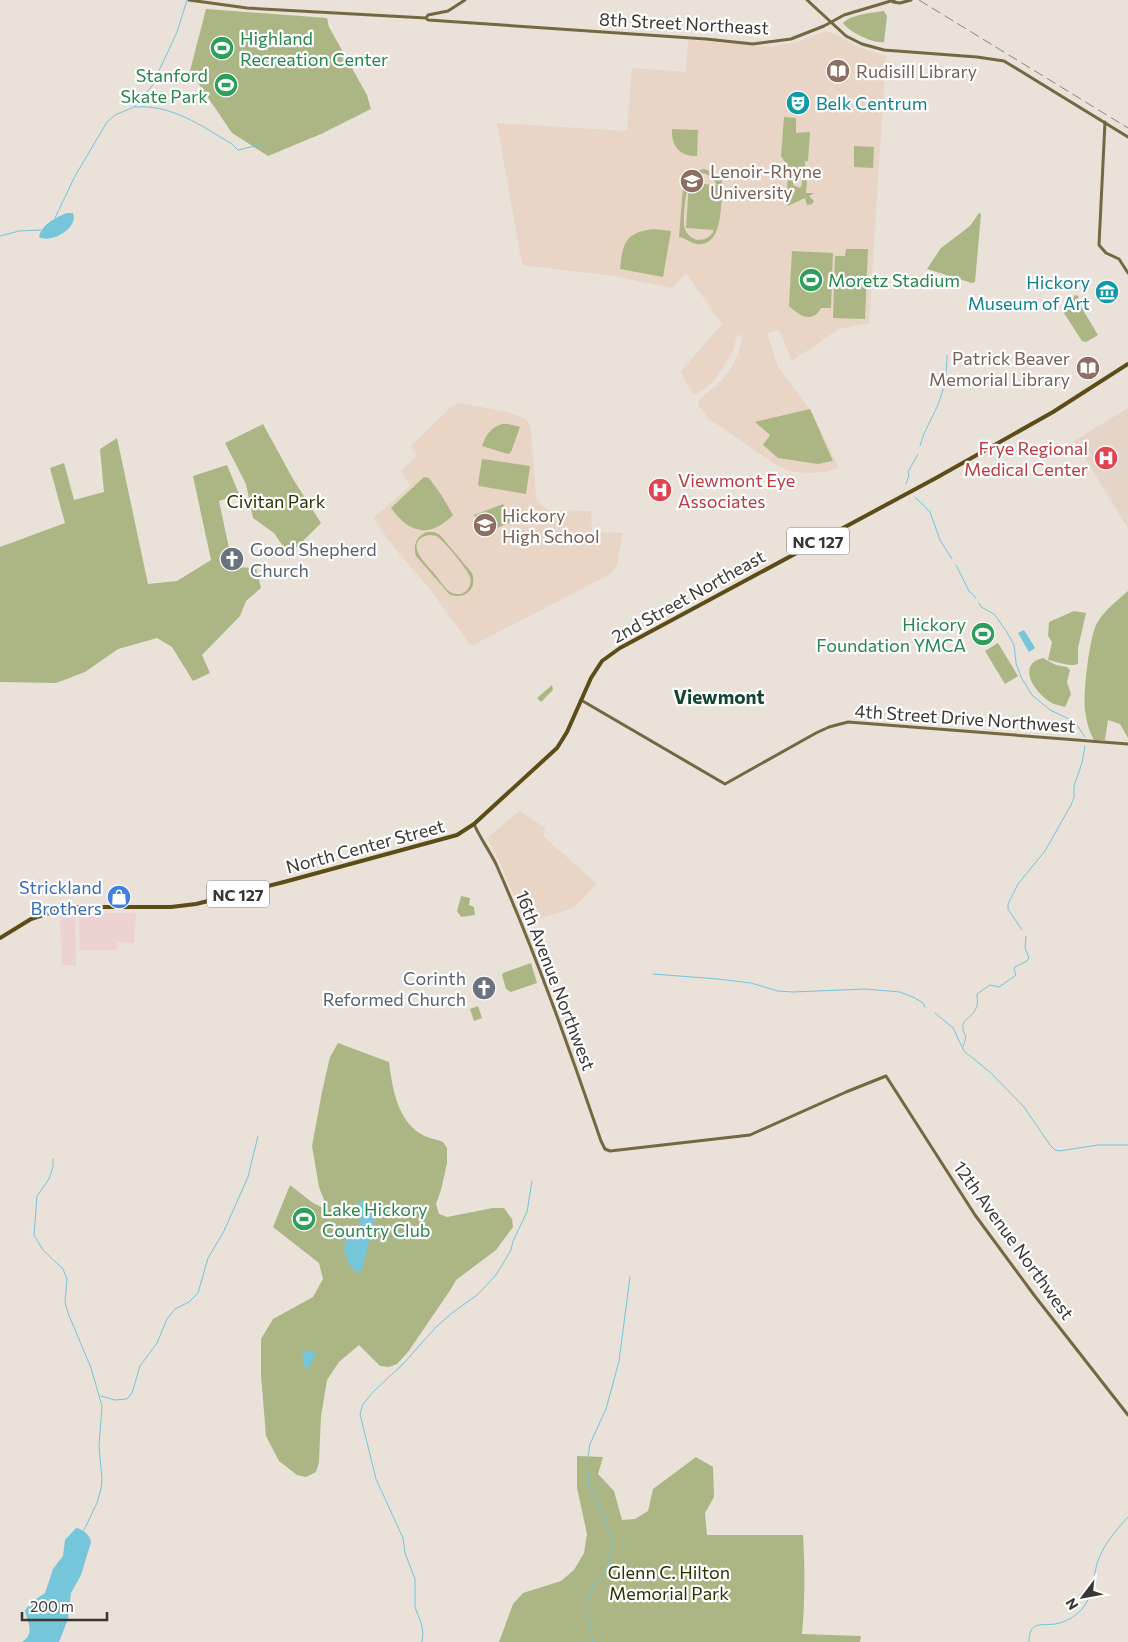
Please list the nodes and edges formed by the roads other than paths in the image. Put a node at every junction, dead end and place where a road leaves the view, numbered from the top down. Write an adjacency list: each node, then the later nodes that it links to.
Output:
1 (189, 0): 6 (main road, 8th Street Northeast)
2 (465, 0): 6 (main road)
3 (807, 0): 7 (main road)
4 (910, 0): 5 (main road, 8th Street Northeast)
5 (893, 1): 7 (main road, 8th Street Northeast)
6 (426, 18): 7 (main road, 8th Street Northeast)
7 (830, 22): 8 (main road)
8 (1105, 122): 9 (main road); 10 (main road)
9 (1128, 137)
10 (1128, 273)
11 (1128, 364): 12 (main road, 2nd Street Northeast / NC 127)
12 (581, 700): 13 (main road, 4th Street Drive Northwest); 14 (main road, 2nd Street Northeast / NC 127)
13 (1128, 744)
14 (474, 824): 15 (main road, North Center Street / NC 127); 16 (main road, 16th Avenue Northwest)
15 (0, 938)
16 (886, 1076): 17 (main road, 12th Avenue Northwest)
17 (1128, 1415)

